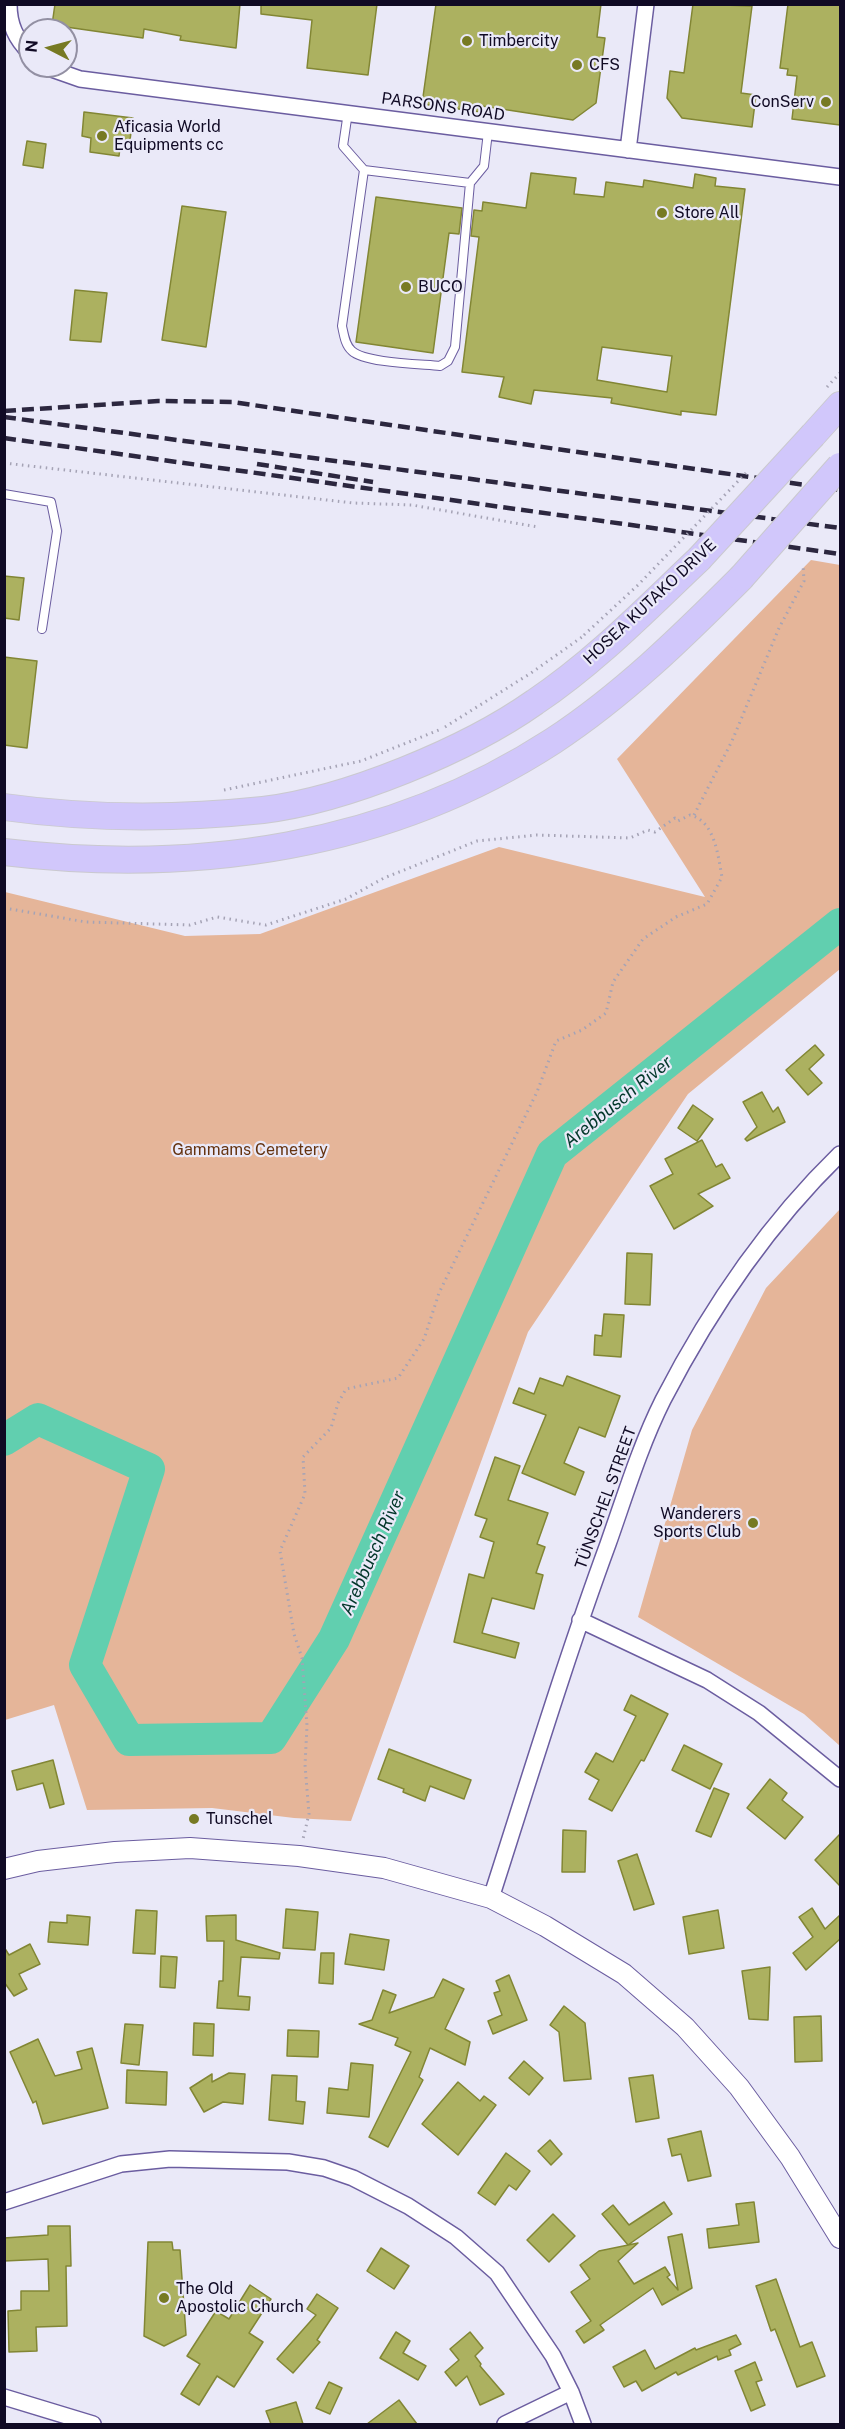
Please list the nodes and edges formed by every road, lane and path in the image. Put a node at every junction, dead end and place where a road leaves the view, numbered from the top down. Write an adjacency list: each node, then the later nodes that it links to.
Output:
1 (9, 4): 3 (street)
2 (646, 4): 7 (street)
3 (18, 39)
4 (77, 78): 5 (street, PARSONS ROAD)
5 (348, 112): 6 (street, PARSONS ROAD); 8 (lane)
6 (488, 132): 7 (street, PARSONS ROAD); 10 (lane)
7 (628, 150): 9 (street, PARSONS ROAD)
8 (364, 170): 10 (lane); 10 (lane)
9 (840, 177)
10 (470, 183)
11 (840, 405): 20 (main road, HOSEA KUTAKO DRIVE, bridge)
12 (4, 463): 16 (path)
13 (840, 466): 22 (main road, bridge)
14 (748, 471): 19 (path, bridge)
15 (4, 494): 18 (lane)
16 (538, 527)
17 (803, 564): 21 (path)
18 (42, 629)
19 (213, 792)
20 (4, 807)
21 (694, 815): 23 (path); 27 (path)
22 (4, 852)
23 (4, 908)
24 (840, 1154): 25 (street, TÜNSCHEL STREET)
25 (580, 1620): 26 (street); 29 (street, TÜNSCHEL STREET)
26 (840, 1779)
27 (299, 1856): 28 (street); 29 (street)
28 (4, 1869)
29 (491, 1898): 31 (street)
30 (4, 2202): 32 (street)
31 (840, 2238)
32 (571, 2392): 35 (street); 36 (street)
33 (4, 2397): 34 (street)
34 (93, 2424)
35 (505, 2424)
36 (583, 2424)

